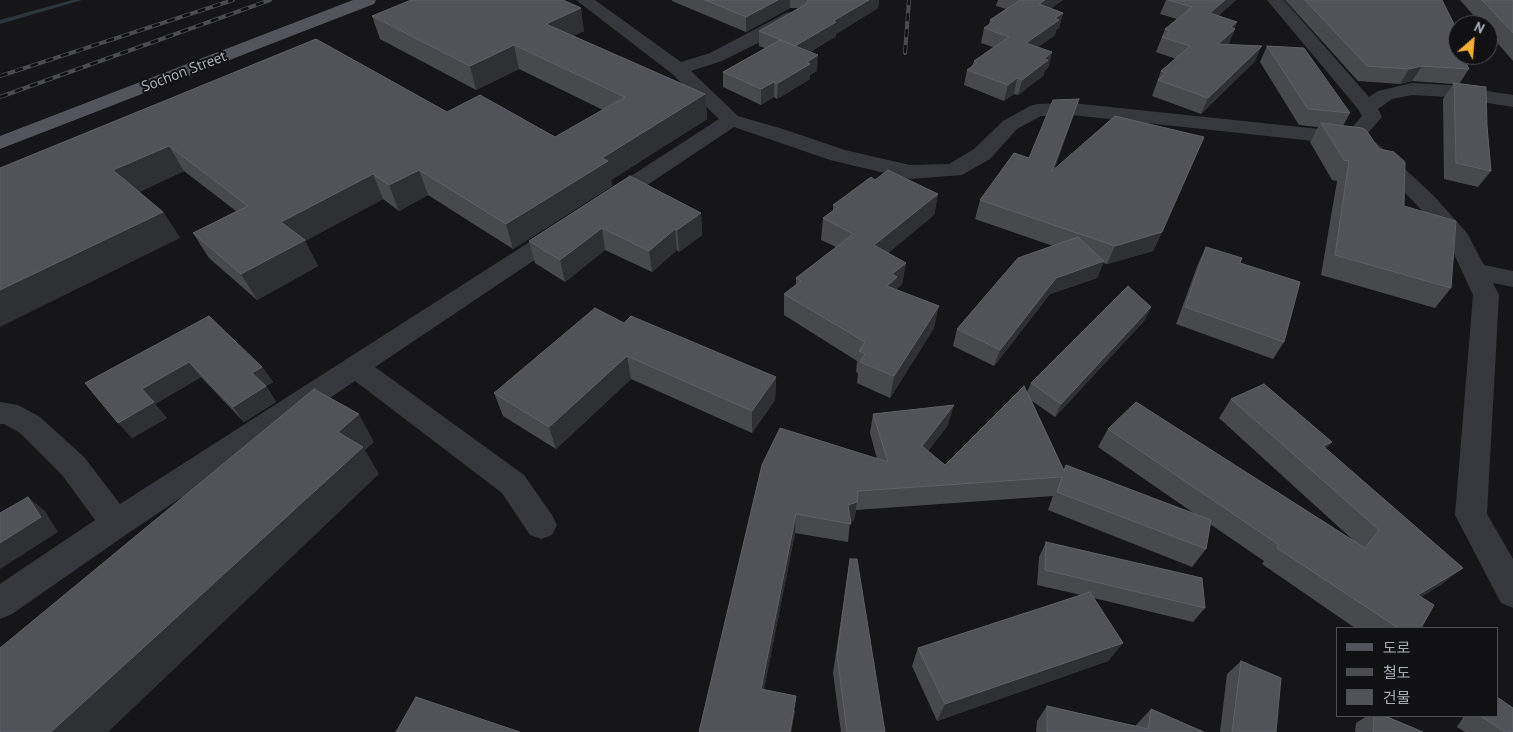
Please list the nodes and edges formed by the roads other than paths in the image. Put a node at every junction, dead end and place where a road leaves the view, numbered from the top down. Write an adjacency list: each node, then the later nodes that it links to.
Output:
1 (368, 0): 10 (main road, Sochon Street)
2 (584, 0): 5 (street)
3 (1276, 0): 7 (street)
4 (797, 14): 5 (street)
5 (678, 70): 8 (street)
6 (1513, 101): 7 (street)
7 (1367, 108): 9 (street)
8 (732, 120): 9 (street); 13 (street)
9 (1357, 139): 11 (street)
10 (0, 143)
11 (1474, 271): 12 (street); 17 (street)
12 (1513, 279)
13 (355, 367): 15 (street); 16 (street)
14 (0, 413): 15 (street)
15 (116, 524): 18 (street)
16 (541, 525)
17 (1513, 592)
18 (0, 603)

